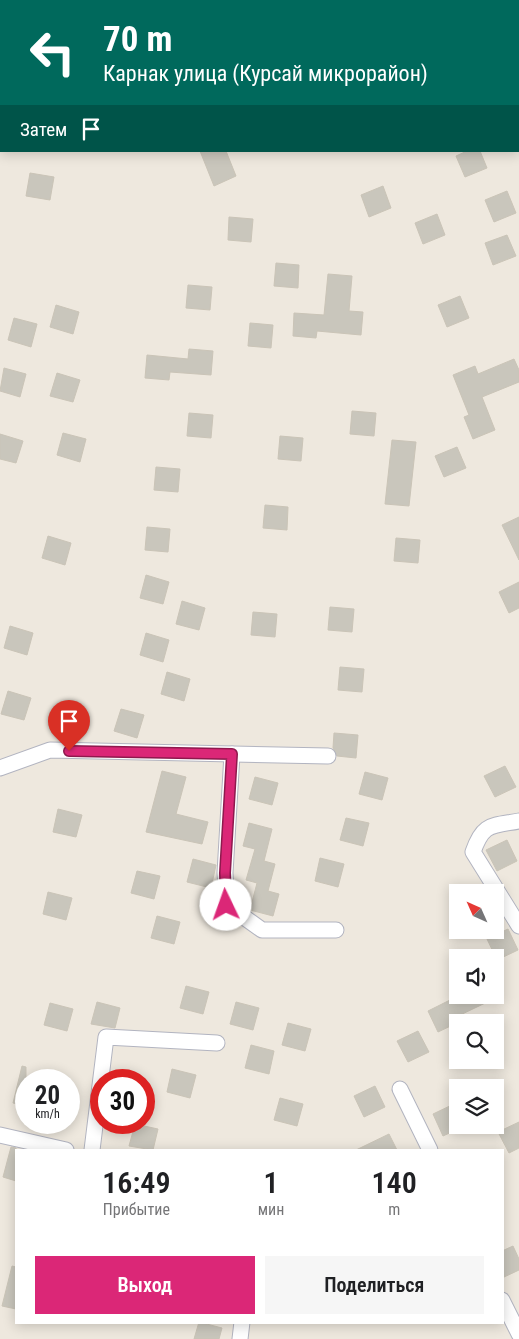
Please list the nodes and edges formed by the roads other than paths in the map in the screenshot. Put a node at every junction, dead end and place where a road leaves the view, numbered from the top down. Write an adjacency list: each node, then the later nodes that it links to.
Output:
1 (232, 754): 2 (street); 3 (street); 6 (street)
2 (328, 756)
3 (0, 768)
4 (519, 821): 5 (street)
5 (519, 926)
6 (336, 930)
7 (217, 1043): 11 (street)
8 (400, 1089): 12 (street)
9 (0, 1135): 10 (street)
10 (62, 1149)
11 (92, 1149)
12 (430, 1149)
13 (504, 1304): 15 (street)
14 (242, 1324): 16 (street)
15 (519, 1334)
16 (240, 1339)

